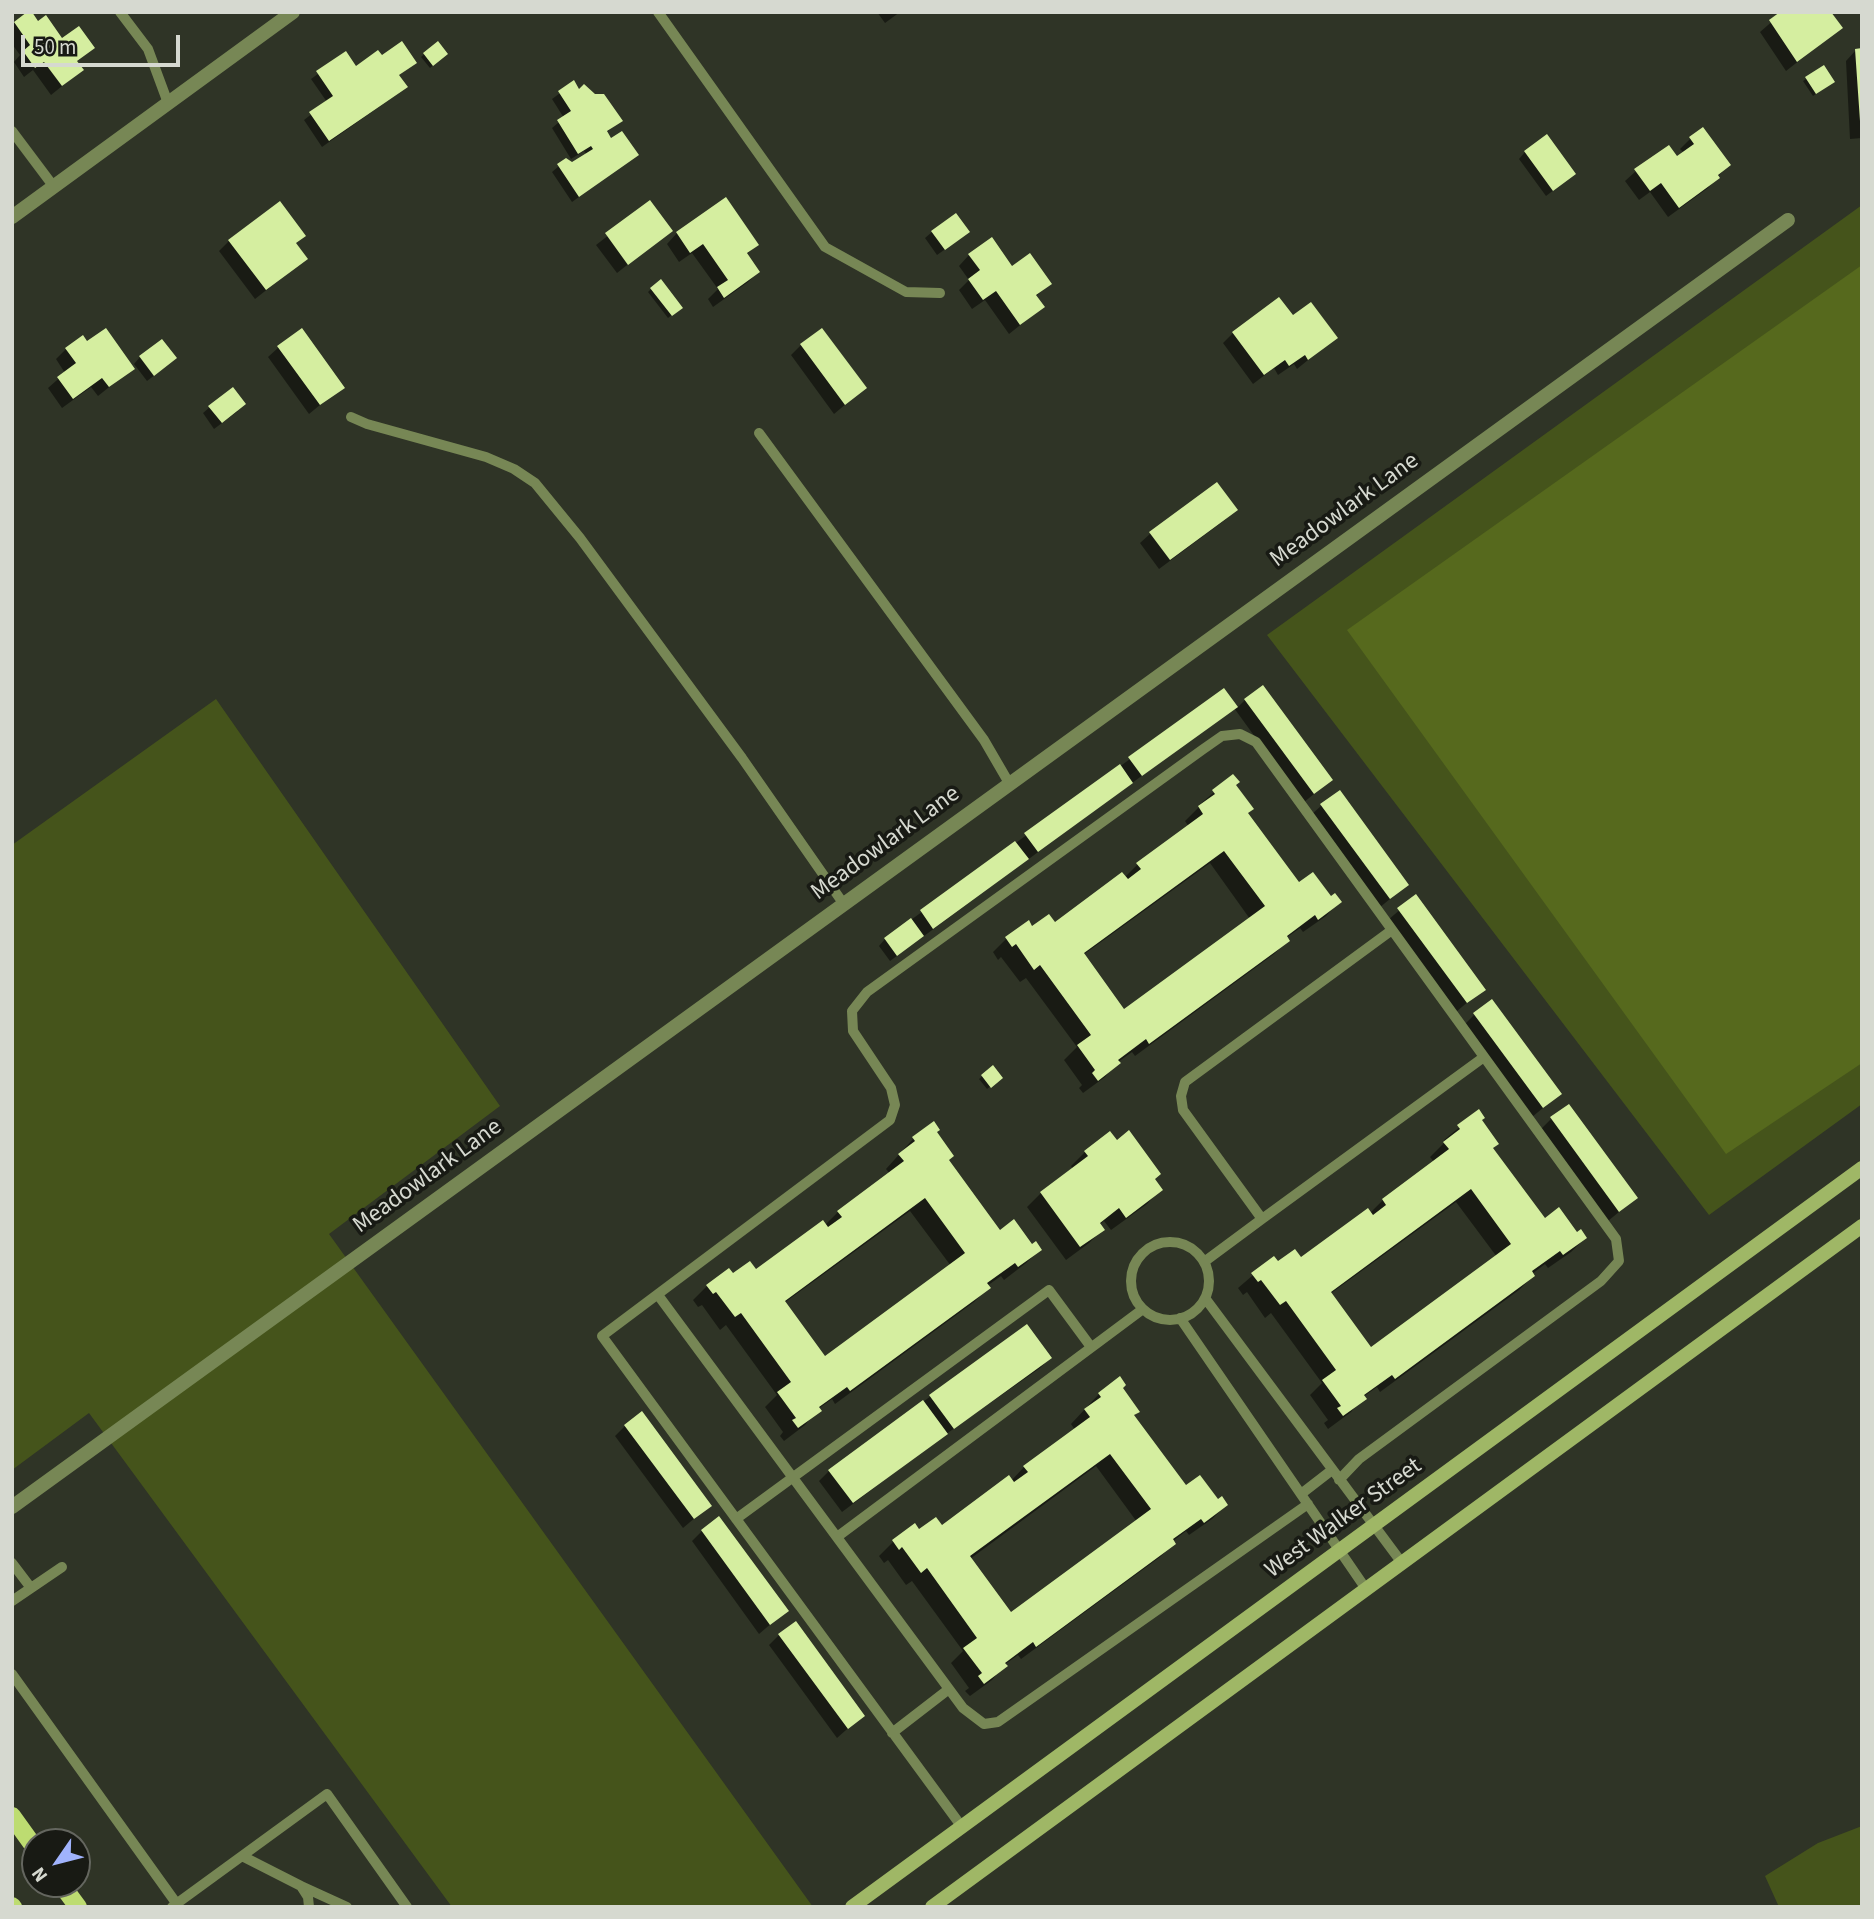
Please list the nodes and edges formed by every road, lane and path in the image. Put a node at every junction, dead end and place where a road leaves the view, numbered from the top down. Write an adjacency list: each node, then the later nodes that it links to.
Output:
1 (120, 12): 4 (lane)
2 (293, 12): 4 (street)
3 (658, 12): 9 (lane)
4 (168, 103): 6 (street)
5 (12, 131): 6 (lane)
6 (54, 187): 7 (street)
7 (12, 217)
8 (1788, 219): 12 (street, Meadowlark Lane)
9 (940, 293)
10 (351, 417): 13 (lane)
11 (758, 433): 12 (lane)
12 (1009, 783): 13 (street, Meadowlark Lane)
13 (844, 903): 29 (street, Meadowlark Lane)
14 (1392, 930): 15 (lane); 17 (lane); 20 (lane)
15 (1484, 1057): 17 (lane); 25 (lane)
16 (1862, 1168): 31 (street, West Walker Street)
17 (1262, 1219): 19 (lane)
18 (1862, 1226): 35 (street)
19 (1203, 1262): 21 (lane); 22 (lane)
20 (658, 1295): 26 (lane); 30 (lane)
21 (1205, 1298): 23 (lane); 25 (lane)
22 (1143, 1309): 23 (lane); 24 (lane)
23 (1180, 1318): 27 (lane)
24 (1091, 1347): 26 (lane); 32 (lane)
25 (1336, 1475): 27 (lane); 31 (lane)
26 (793, 1477): 30 (lane); 32 (lane)
27 (1301, 1494): 28 (lane)
28 (1308, 1504): 33 (lane); 41 (lane)
29 (12, 1507)
30 (736, 1519): 42 (lane)
31 (1373, 1526): 33 (street, West Walker Street); 35 (lane)
32 (836, 1537): 41 (lane)
33 (1340, 1550): 38 (lane); 43 (street, West Walker Street)
34 (12, 1563): 37 (lane)
35 (1402, 1563): 38 (street)
36 (62, 1567): 37 (lane)
37 (31, 1588): 39 (lane)
38 (1366, 1589): 51 (street)
39 (12, 1601)
40 (12, 1674): 46 (lane)
41 (949, 1689): 42 (lane)
42 (892, 1733): 43 (lane)
43 (962, 1827): 50 (street, West Walker Street)
44 (242, 1856): 45 (lane); 46 (lane); 49 (lane)
45 (301, 1886): 47 (lane); 48 (lane)
46 (176, 1906)
47 (309, 1907)
48 (347, 1907)
49 (407, 1907)
50 (852, 1907)
51 (932, 1907)

